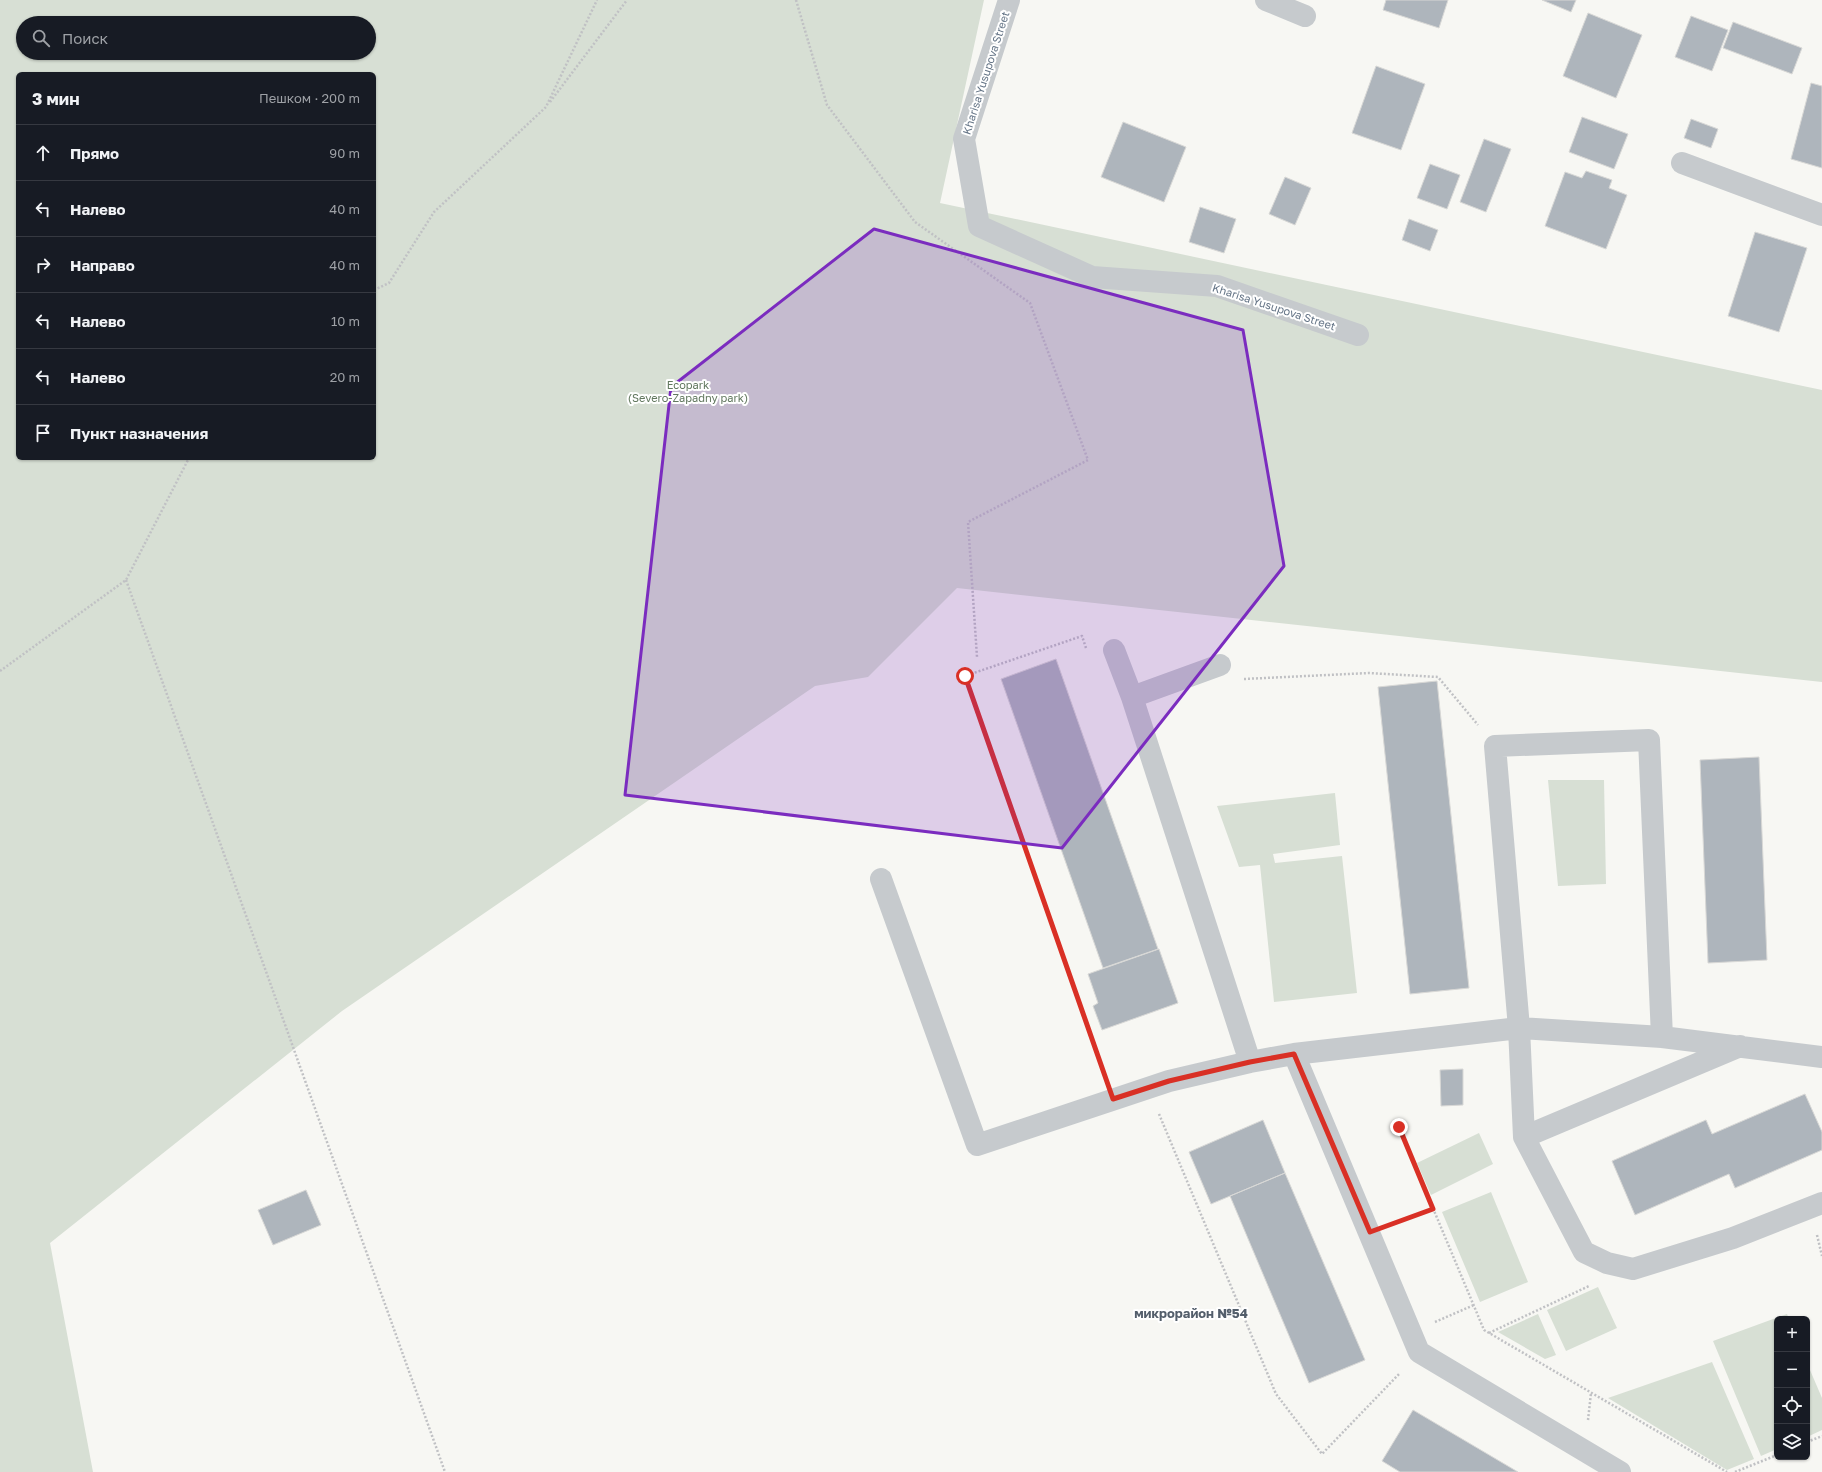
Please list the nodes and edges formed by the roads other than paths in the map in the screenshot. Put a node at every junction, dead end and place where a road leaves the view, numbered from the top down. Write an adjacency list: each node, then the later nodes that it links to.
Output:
1 (1010, 0): 6 (street, Kharisa Yusupova Street)
2 (1266, 0): 3 (street)
3 (1305, 16)
4 (1682, 163): 5 (street)
5 (1822, 215)
6 (1358, 335)
7 (1114, 650): 9 (street)
8 (1220, 665): 9 (street)
9 (1132, 697): 16 (street)
10 (881, 879): 16 (street)
11 (1518, 1028): 12 (street); 12 (street); 14 (street); 17 (street)
12 (1662, 1037): 13 (street)
13 (1741, 1046): 15 (street); 17 (street)
14 (1294, 1054): 16 (street); 19 (street)
15 (1822, 1058)
16 (1250, 1062)
17 (1524, 1137): 18 (street)
18 (1822, 1202)
19 (1620, 1472)

